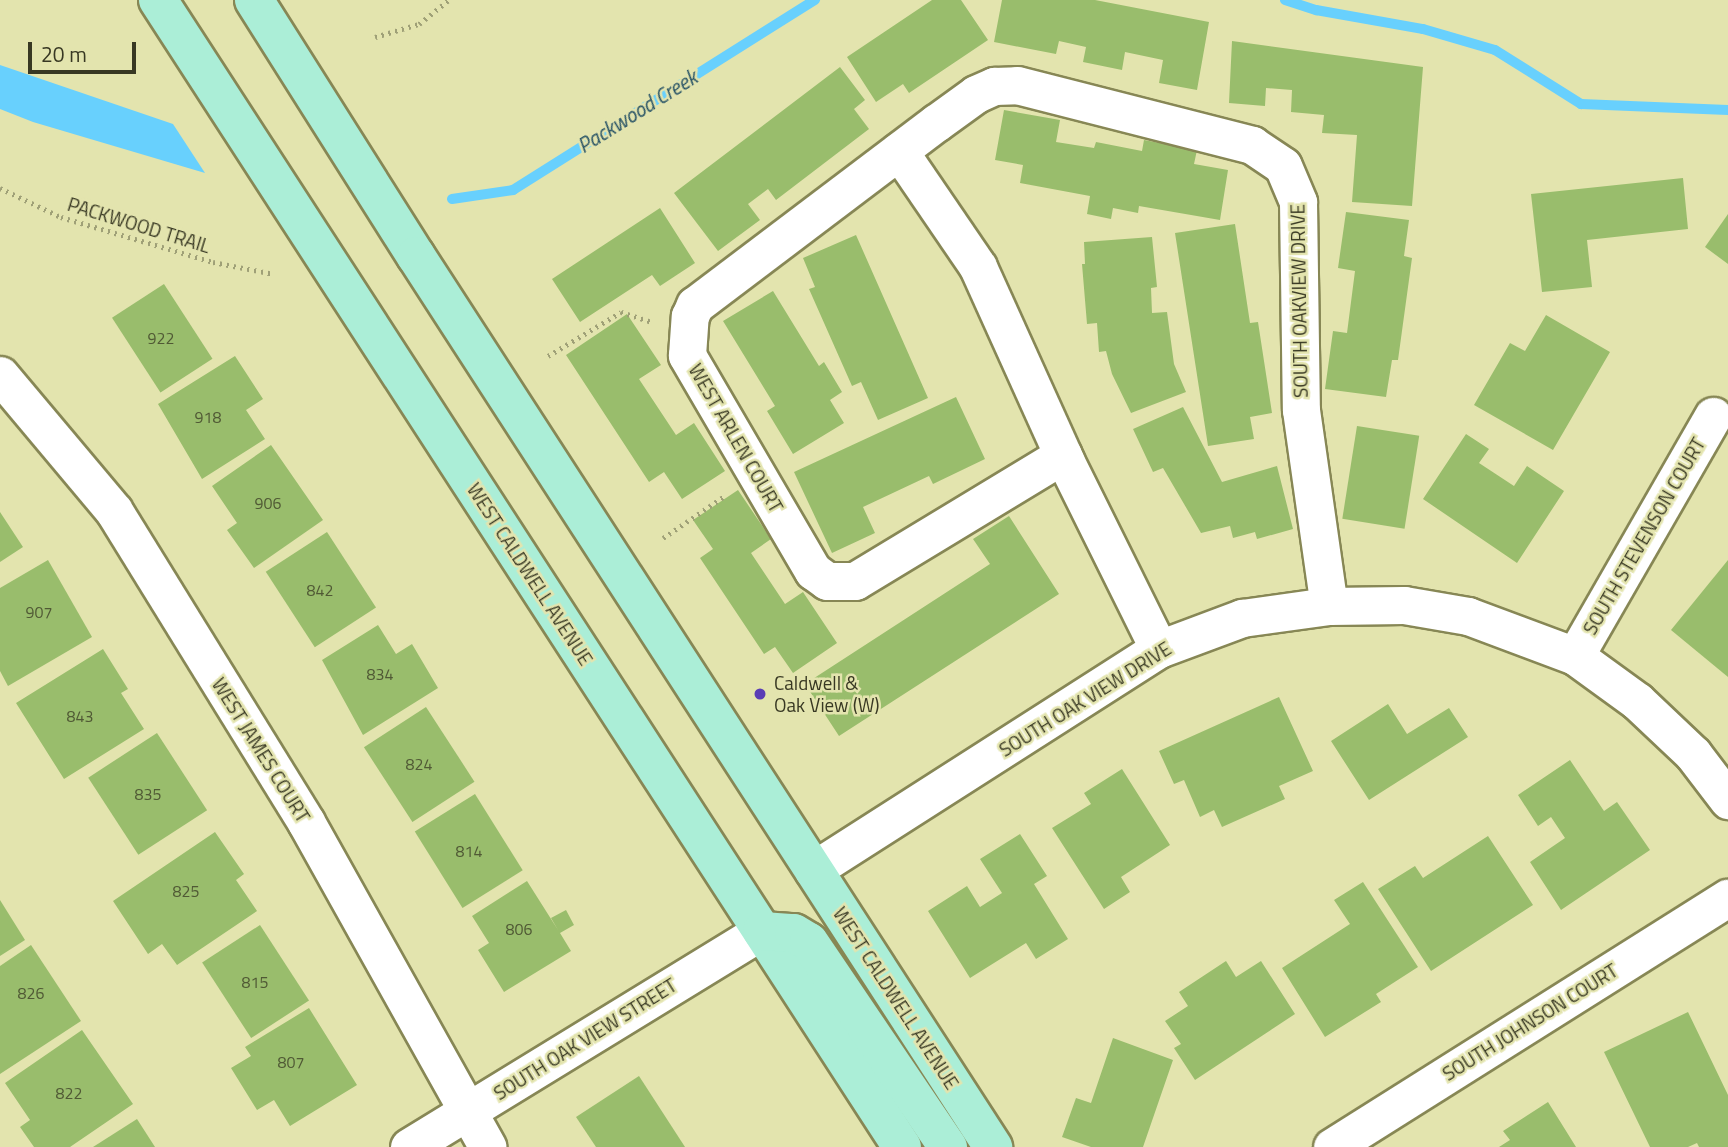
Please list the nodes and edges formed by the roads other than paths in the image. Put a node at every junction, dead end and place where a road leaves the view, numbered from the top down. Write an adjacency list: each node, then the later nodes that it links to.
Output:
1 (158, 0): 13 (main road, WEST CALDWELL AVENUE)
2 (254, 0): 11 (main road, WEST CALDWELL AVENUE)
3 (900, 151): 6 (street); 6 (street, WEST ARLEN COURT); 7 (street, SOUTH OAKVIEW DRIVE)
4 (0, 375): 14 (street, WEST JAMES COURT)
5 (1713, 416): 9 (street, SOUTH STEVENSON COURT)
6 (1063, 455): 8 (street)
7 (1329, 606): 8 (street, SOUTH OAK VIEW DRIVE); 9 (street, SOUTH OAK VIEW DRIVE)
8 (1159, 649): 11 (street, SOUTH OAK VIEW DRIVE)
9 (1576, 656): 10 (street, SOUTH OAK VIEW DRIVE)
10 (1728, 800)
11 (813, 870): 19 (main road, WEST CALDWELL AVENUE)
12 (1728, 898): 20 (street, SOUTH JOHNSON COURT)
13 (762, 931): 14 (street, SOUTH OAK VIEW STREET); 17 (main road, WEST CALDWELL AVENUE); 18 (main road)
14 (469, 1111): 15 (street, SOUTH OAK VIEW STREET); 16 (street, WEST JAMES COURT)
15 (409, 1147)
16 (488, 1147)
17 (902, 1147)
18 (948, 1147)
19 (993, 1147)
20 (1332, 1147)

